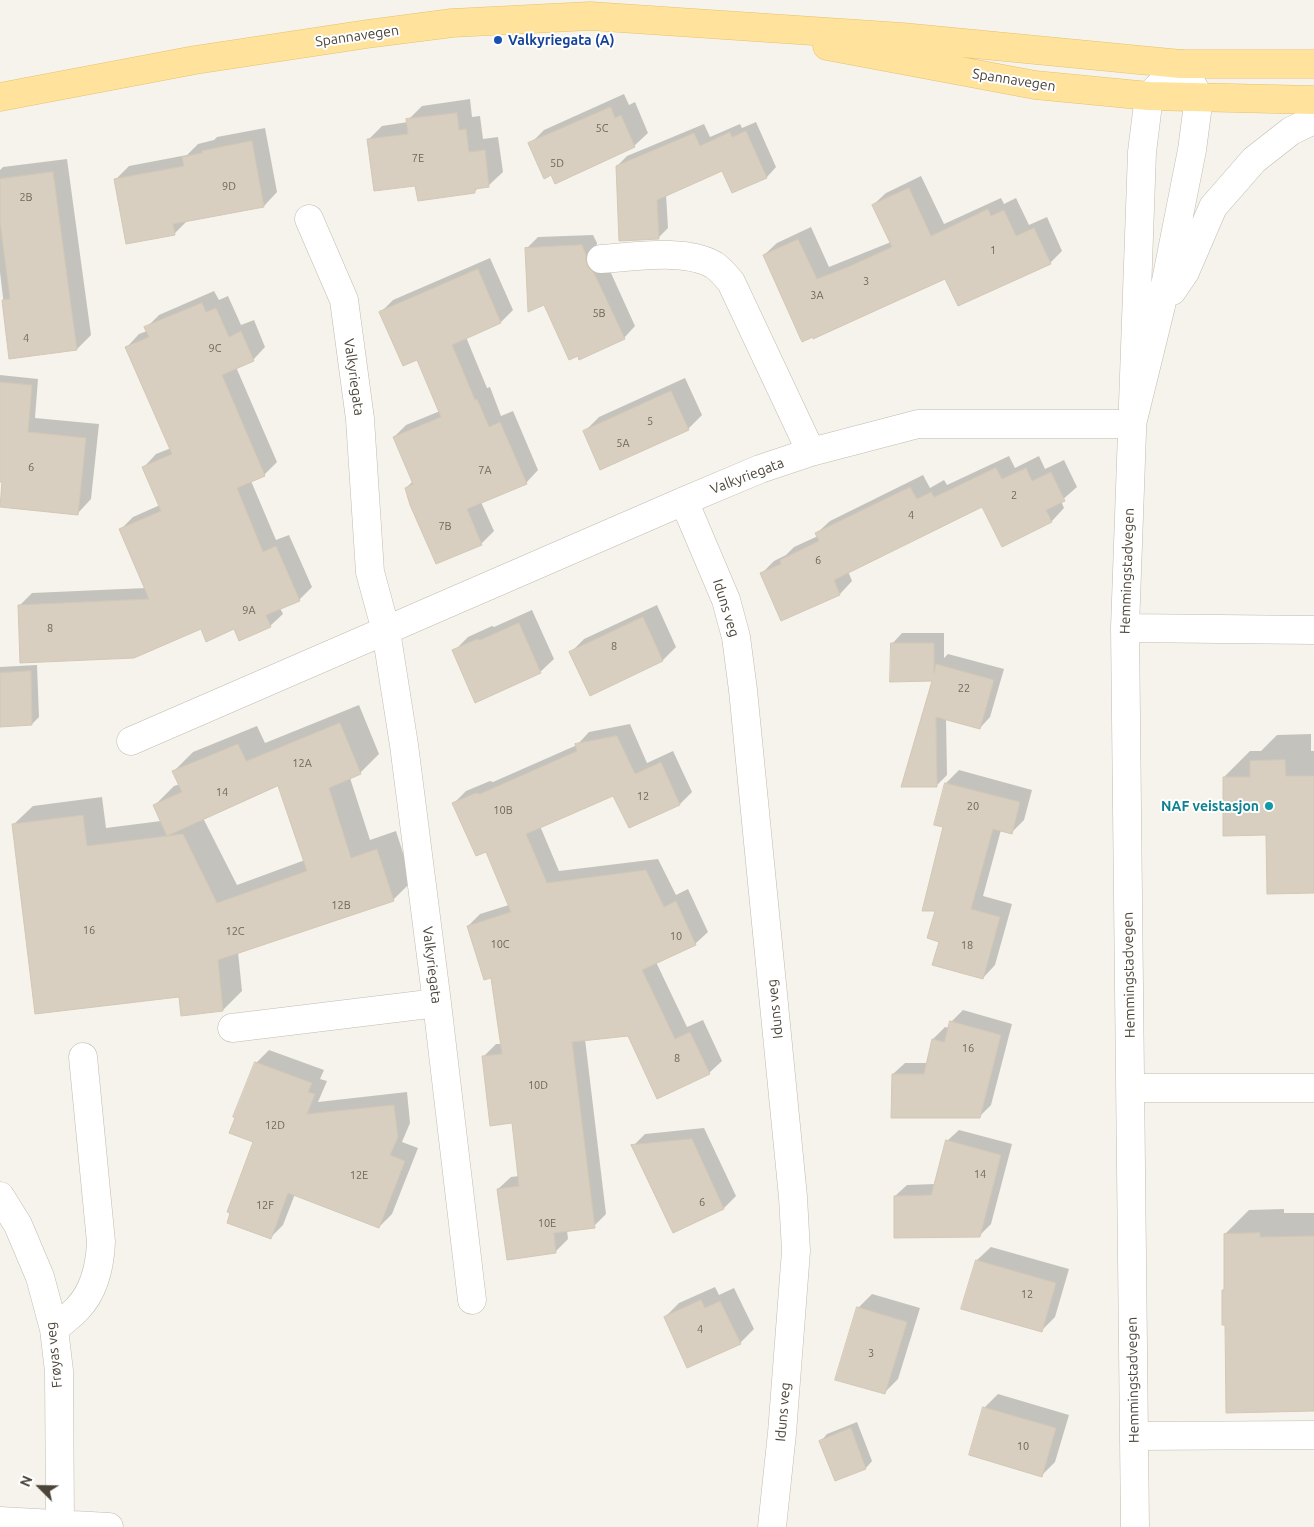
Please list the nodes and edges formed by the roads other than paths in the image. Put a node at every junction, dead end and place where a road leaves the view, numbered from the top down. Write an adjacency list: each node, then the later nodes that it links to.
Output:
1 (717, 25): 2 (main road, Spannavegen); 4 (main road, Spannavegen); 5 (main road, Spannavegen)
2 (1181, 64): 3 (main road, Spannavegen); 4 (street); 6 (street)
3 (1314, 64)
4 (1149, 96): 6 (main road, Spannavegen); 12 (street, Hemmingstadvegen)
5 (0, 97)
6 (1199, 97): 7 (main road, Spannavegen); 11 (street, Hemmingstadvegen)
7 (1314, 100)
8 (1314, 120): 11 (street)
9 (308, 219): 16 (street, Valkyriegata)
10 (601, 259): 13 (street)
11 (1161, 306): 12 (street, Hemmingstadvegen)
12 (1132, 424): 13 (street, Valkyriegata); 15 (street, Hemmingstadvegen)
13 (811, 452): 14 (street, Valkyriegata)
14 (684, 501): 16 (street, Valkyriegata); 32 (street, Iduns veg)
15 (1125, 628): 17 (street); 22 (street, Hemmingstadvegen)
16 (386, 630): 18 (street, Valkyriegata); 19 (street, Valkyriegata)
17 (1314, 630)
18 (131, 741)
19 (437, 1003): 20 (street); 25 (street, Valkyriegata)
20 (232, 1028)
21 (83, 1057): 26 (street)
22 (1130, 1088): 23 (street); 28 (street, Hemmingstadvegen)
23 (1314, 1088)
24 (0, 1196): 26 (street, Frøyas veg)
25 (472, 1300)
26 (54, 1329): 30 (street, Frøyas veg)
27 (1314, 1435): 28 (street)
28 (1134, 1436): 33 (street, Hemmingstadvegen)
29 (0, 1520): 30 (street)
30 (60, 1524): 31 (street)
31 (109, 1527)
32 (772, 1527)
33 (1135, 1527)

